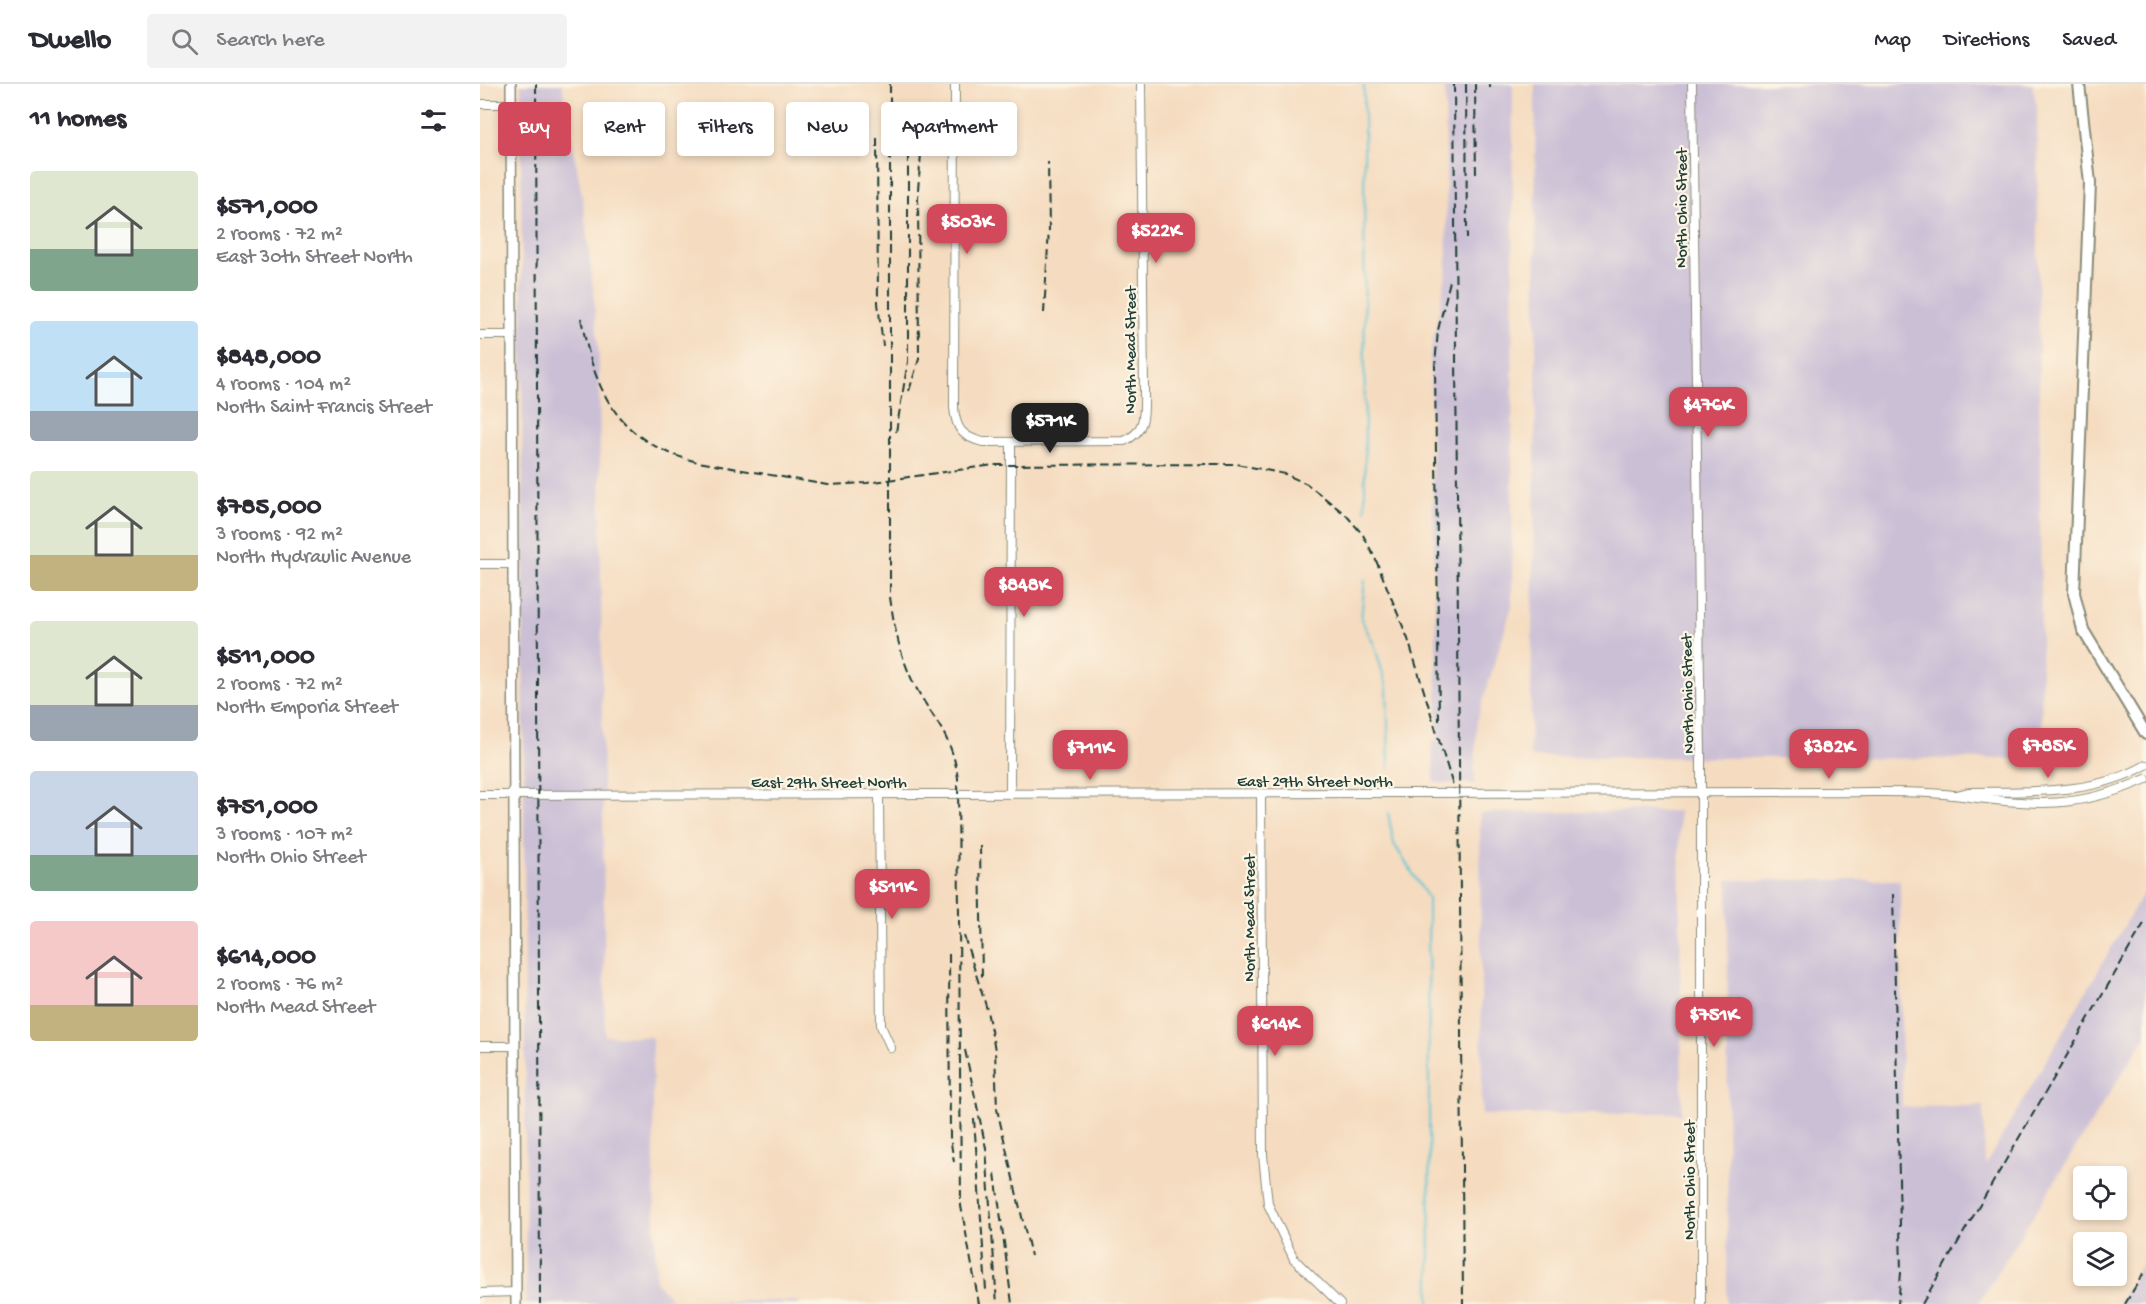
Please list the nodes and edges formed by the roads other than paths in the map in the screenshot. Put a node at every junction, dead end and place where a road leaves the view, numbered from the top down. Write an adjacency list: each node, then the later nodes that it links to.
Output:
1 (511, 84): 6 (main road)
2 (955, 84): 12 (street)
3 (1141, 84): 12 (street, North Mead Street)
4 (1692, 84): 18 (street, North Ohio Street)
5 (2079, 84): 15 (highway)
6 (511, 102)
7 (480, 104): 8 (street)
8 (498, 104)
9 (511, 156): 11 (main road)
10 (480, 335): 11 (street)
11 (512, 335): 14 (main road)
12 (1011, 442): 19 (street)
13 (480, 564): 14 (street)
14 (513, 564): 22 (main road)
15 (2146, 734)
16 (2146, 765): 24 (street)
17 (2146, 779): 24 (street, East 29th Street North)
18 (1701, 793): 20 (street, East 29th Street North); 24 (street, East 29th Street North); 32 (street, North Ohio Street)
19 (1011, 794): 20 (street, East 29th Street North); 23 (street, East 29th Street North)
20 (1261, 794): 31 (street, North Mead Street)
21 (480, 795): 22 (street, East 29th Street North)
22 (514, 795): 23 (street, East 29th Street North); 26 (main road)
23 (879, 795): 27 (street)
24 (1956, 795)
25 (480, 1046): 26 (street)
26 (514, 1046): 28 (main road)
27 (891, 1048)
28 (516, 1292): 29 (street); 30 (main road)
29 (480, 1293)
30 (516, 1304)
31 (1340, 1304)
32 (1701, 1304)

